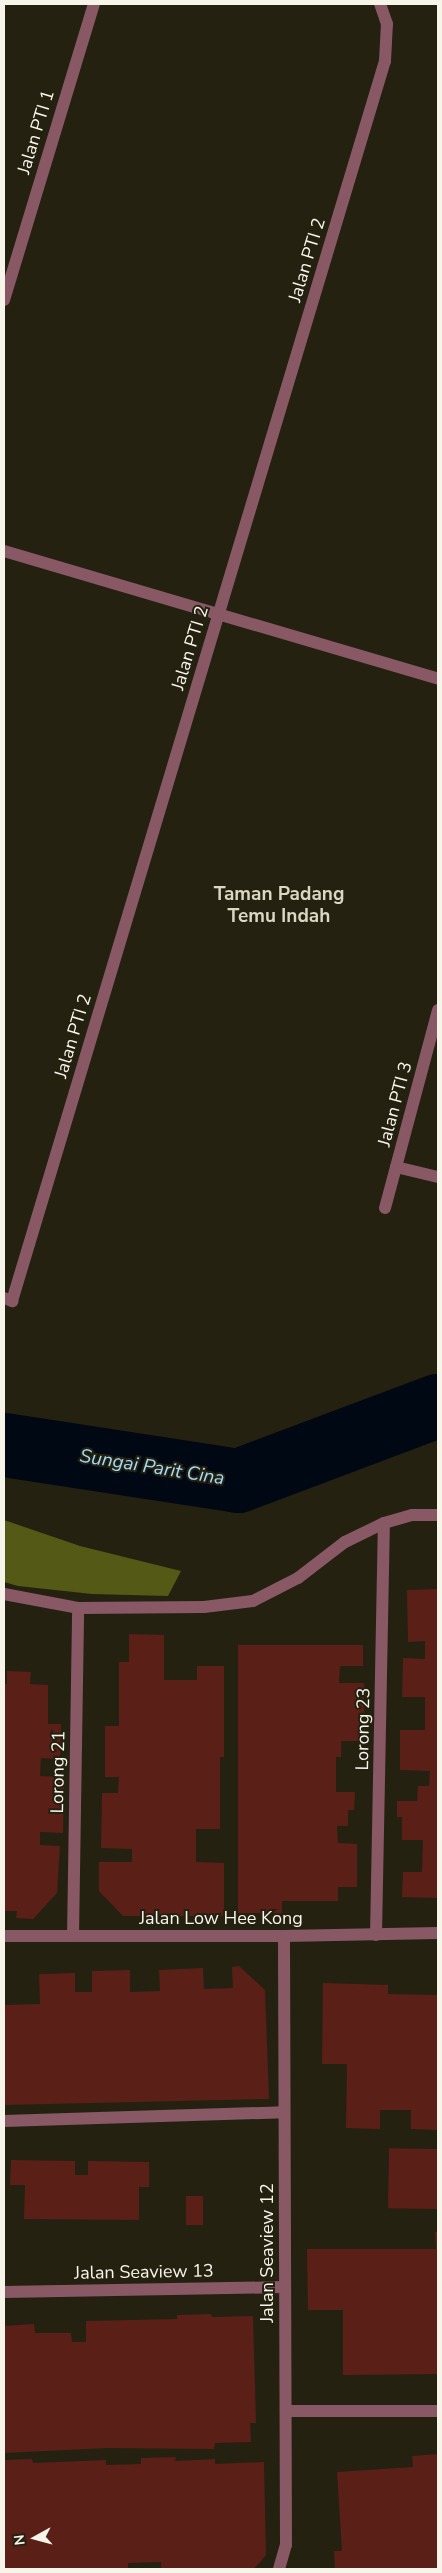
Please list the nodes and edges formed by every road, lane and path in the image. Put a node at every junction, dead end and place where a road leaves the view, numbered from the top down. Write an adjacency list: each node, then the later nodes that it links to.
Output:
1 (94, 4): 3 (street, Jalan PTI 1)
2 (380, 4): 5 (street, Jalan PTI 2)
3 (4, 300)
4 (4, 551): 5 (street)
5 (219, 614): 6 (street); 11 (street, Jalan PTI 2)
6 (438, 679)
7 (438, 1010): 8 (street, Jalan PTI 3)
8 (396, 1167): 9 (street); 10 (street, Jalan PTI 3)
9 (438, 1177)
10 (386, 1208)
11 (8, 1300)
12 (438, 1514): 13 (street)
13 (384, 1523): 15 (street); 17 (street, Lorong 23)
14 (4, 1594): 15 (street)
15 (78, 1608): 19 (street, Lorong 21)
16 (438, 1932): 17 (street, Jalan Low Hee Kong)
17 (376, 1935): 20 (street, Jalan Low Hee Kong)
18 (4, 1936): 19 (street, Jalan Low Hee Kong)
19 (73, 1936): 20 (street, Jalan Low Hee Kong)
20 (284, 1936): 21 (street, Jalan Seaview 12)
21 (284, 2112): 22 (street); 23 (street, Jalan Seaview 12)
22 (4, 2121)
23 (284, 2288): 24 (street, Jalan Seaview 13); 26 (street, Jalan Seaview 12)
24 (4, 2292)
25 (438, 2411): 26 (street)
26 (286, 2412): 27 (street, Jalan Seaview 12)
27 (279, 2569)

